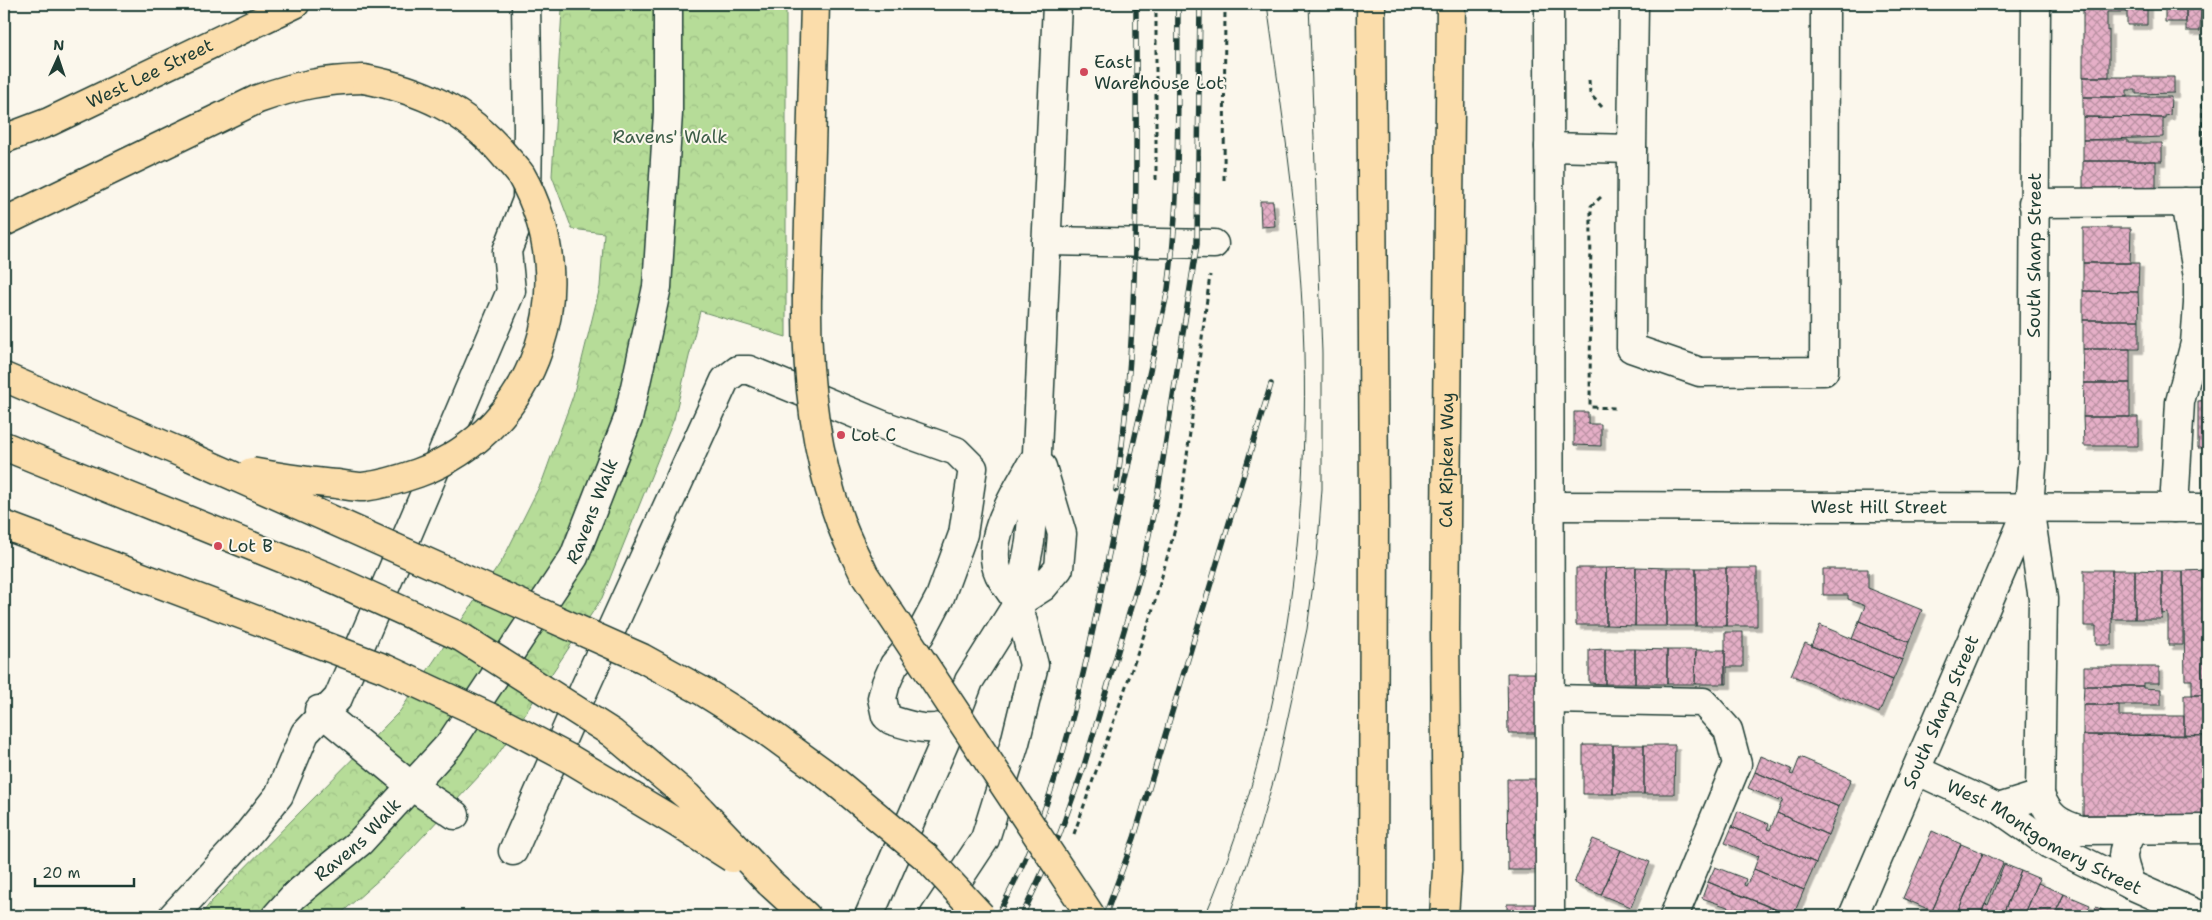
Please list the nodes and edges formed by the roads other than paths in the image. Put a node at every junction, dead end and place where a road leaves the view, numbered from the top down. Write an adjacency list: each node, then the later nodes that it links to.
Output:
1 (295, 4): 12 (main road, West Lee Street)
2 (526, 4): 30 (street)
3 (668, 4): 33 (street, Ravens Walk)
4 (815, 4): 49 (main road, bridge)
5 (1057, 4): 18 (street)
6 (1371, 4): 50 (main road)
7 (1451, 4): 51 (main road, Cal Ripken Way)
8 (1549, 4): 13 (street)
9 (1634, 4): 14 (street)
10 (1825, 4): 14 (street)
11 (2036, 4): 16 (street, South Sharp Street)
12 (4, 139)
13 (1549, 147): 14 (street); 23 (street)
14 (1632, 149)
15 (2198, 202): 16 (street); 25 (street)
16 (2033, 203): 24 (street, South Sharp Street)
17 (4, 222): 22 (main road, bridge)
18 (1046, 241): 19 (street); 28 (street)
19 (1214, 244)
20 (4, 377): 22 (main road)
21 (4, 446): 40 (main road, bridge)
22 (182, 452): 48 (main road, bridge)
23 (1550, 506): 24 (street, West Hill Street); 29 (street)
24 (2029, 507): 25 (street, West Hill Street); 32 (street, South Sharp Street); 34 (street, South Sharp Street)
25 (2174, 508): 26 (street, West Hill Street)
26 (2208, 508)
27 (4, 525): 40 (main road, bridge)
28 (1018, 603): 31 (street); 47 (street)
29 (1551, 699): 52 (street); 53 (street)
30 (322, 711): 33 (street); 43 (street)
31 (953, 723): 39 (street); 46 (street)
32 (1916, 770): 35 (street, West Montgomery Street); 54 (street, South Sharp Street)
33 (411, 786): 36 (street); 44 (street, Ravens Walk)
34 (2040, 795): 35 (street); 37 (street)
35 (1998, 808): 41 (street, West Montgomery Street)
36 (455, 815)
37 (2133, 829): 38 (street); 41 (street)
38 (2208, 829)
39 (513, 851)
40 (770, 883): 45 (main road)
41 (2131, 885): 42 (street, West Montgomery Street)
42 (2172, 910): 55 (street, West Montgomery Street)
43 (173, 916)
44 (276, 916)
45 (806, 916)
46 (869, 916)
47 (934, 916)
48 (981, 916)
49 (1091, 916)
50 (1372, 916)
51 (1444, 916)
52 (1550, 916)
53 (1674, 916)
54 (1853, 916)
55 (2201, 916)

